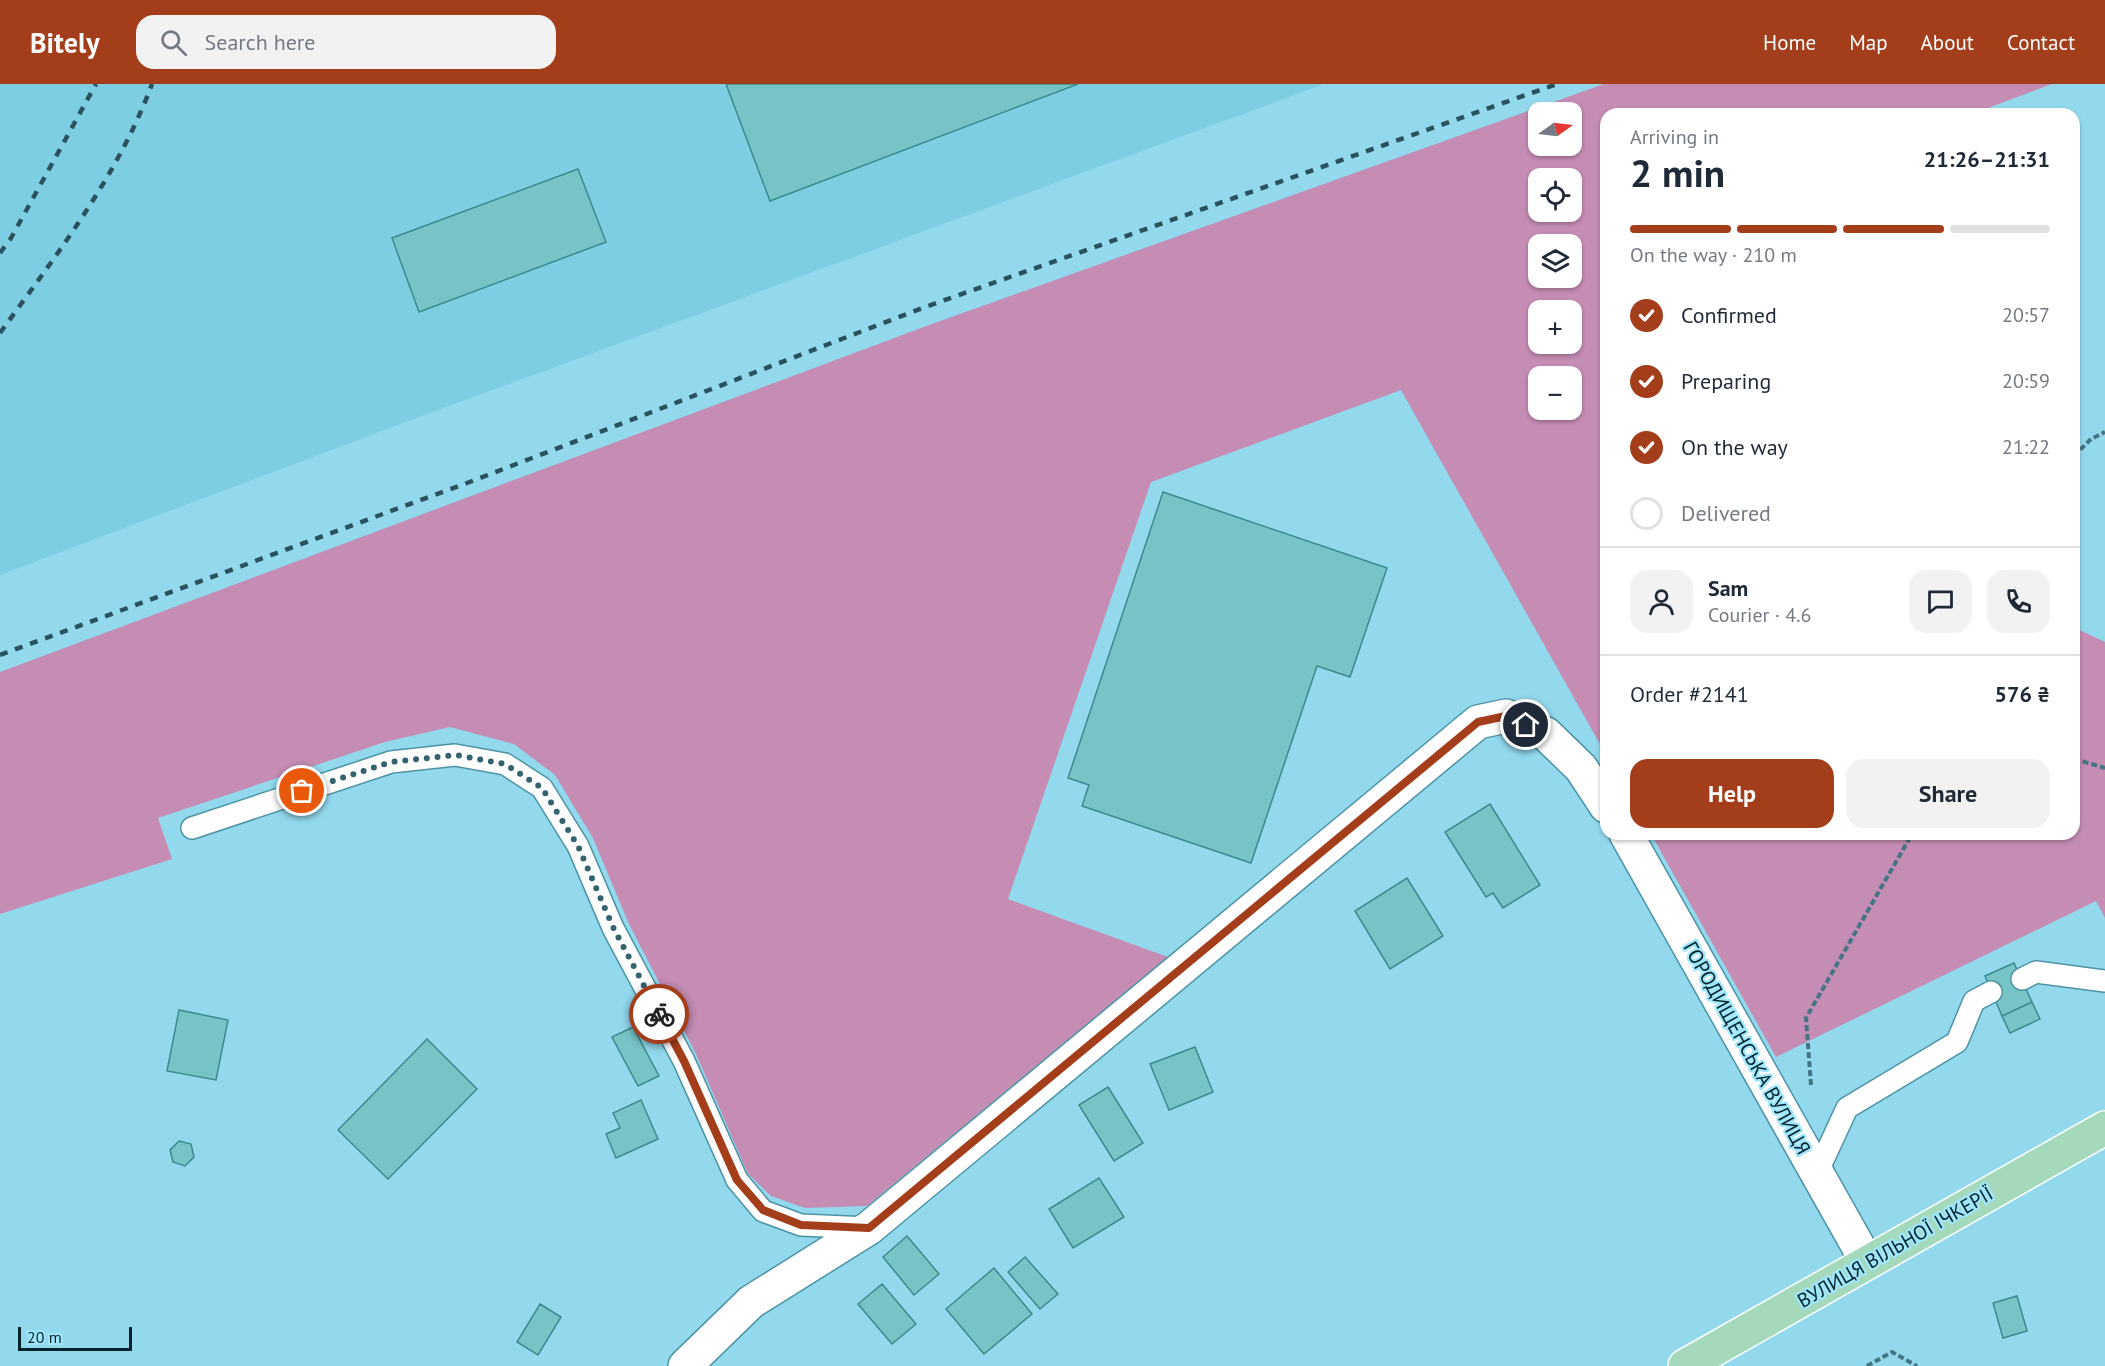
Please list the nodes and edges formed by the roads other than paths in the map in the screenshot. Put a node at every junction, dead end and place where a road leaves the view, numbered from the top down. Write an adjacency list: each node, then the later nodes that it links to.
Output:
1 (1600, 797): 9 (street)
2 (192, 828): 9 (lane)
3 (1629, 840): 8 (street, ГОРОДИЩЕНСЬКА ВУЛИЦЯ)
4 (2022, 979): 5 (lane)
5 (2105, 981)
6 (1991, 992): 8 (lane)
7 (2105, 1128): 10 (main road, ВУЛИЦЯ ВІЛЬНОЇ ІЧКЕРІЇ)
8 (1817, 1173): 10 (street, ГОРОДИЩЕНСЬКА ВУЛИЦЯ)
9 (869, 1228): 11 (street)
10 (1867, 1262): 12 (main road, ВУЛИЦЯ ВІЛЬНОЇ ІЧКЕРІЇ)
11 (684, 1366)
12 (1685, 1366)

